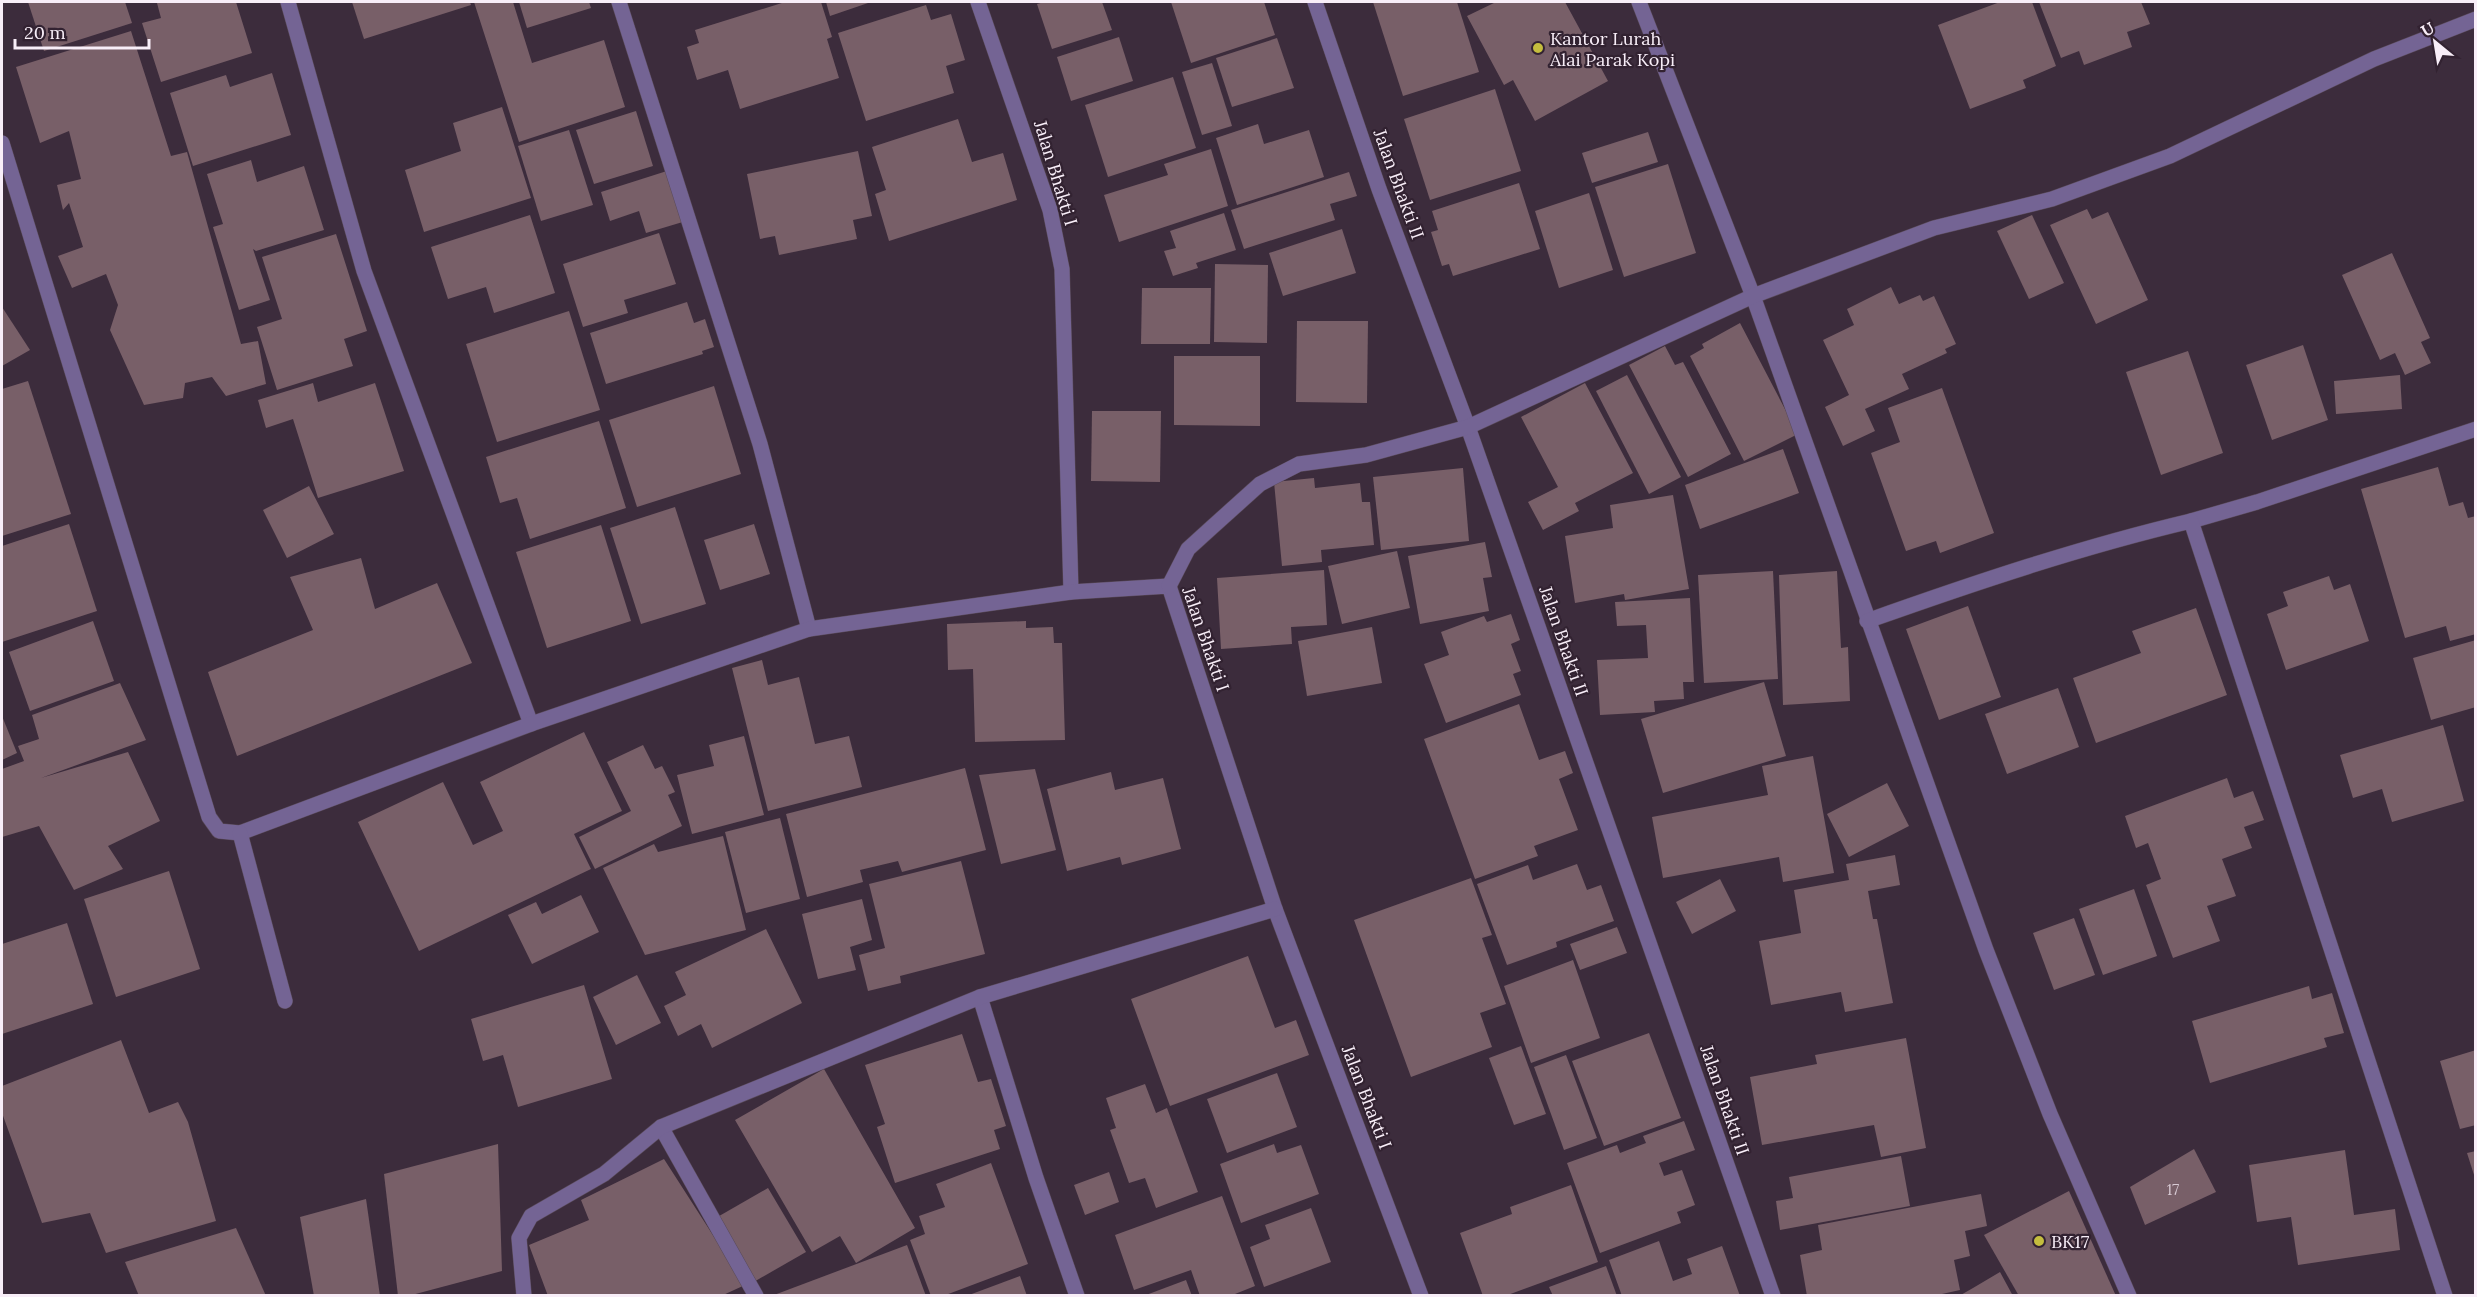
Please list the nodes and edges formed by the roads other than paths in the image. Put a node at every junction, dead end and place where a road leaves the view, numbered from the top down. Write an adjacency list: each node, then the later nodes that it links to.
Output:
1 (288, 2): 16 (street)
2 (619, 2): 15 (street)
3 (978, 2): 13 (street, Jalan Bhakti I)
4 (1315, 2): 9 (street, Jalan Bhakti II)
5 (1639, 2): 8 (street)
6 (2475, 19): 8 (street)
7 (2, 143): 17 (street)
8 (1753, 296): 9 (street); 14 (street)
9 (1468, 427): 12 (street); 26 (street, Jalan Bhakti II)
10 (2475, 429): 11 (street)
11 (2191, 521): 14 (street); 28 (street)
12 (1169, 586): 13 (street, Jalan Bhakti I); 18 (street, Jalan Bhakti I)
13 (1071, 592): 15 (street)
14 (1867, 621): 27 (street)
15 (808, 629): 16 (street)
16 (531, 724): 17 (street)
17 (240, 833): 20 (street)
18 (1275, 909): 19 (street); 25 (street, Jalan Bhakti I)
19 (980, 997): 21 (street); 24 (street)
20 (285, 1000)
21 (661, 1127): 22 (street); 23 (street)
22 (525, 1296)
23 (756, 1296)
24 (1077, 1296)
25 (1421, 1296)
26 (1773, 1296)
27 (2129, 1296)
28 (2445, 1296)

